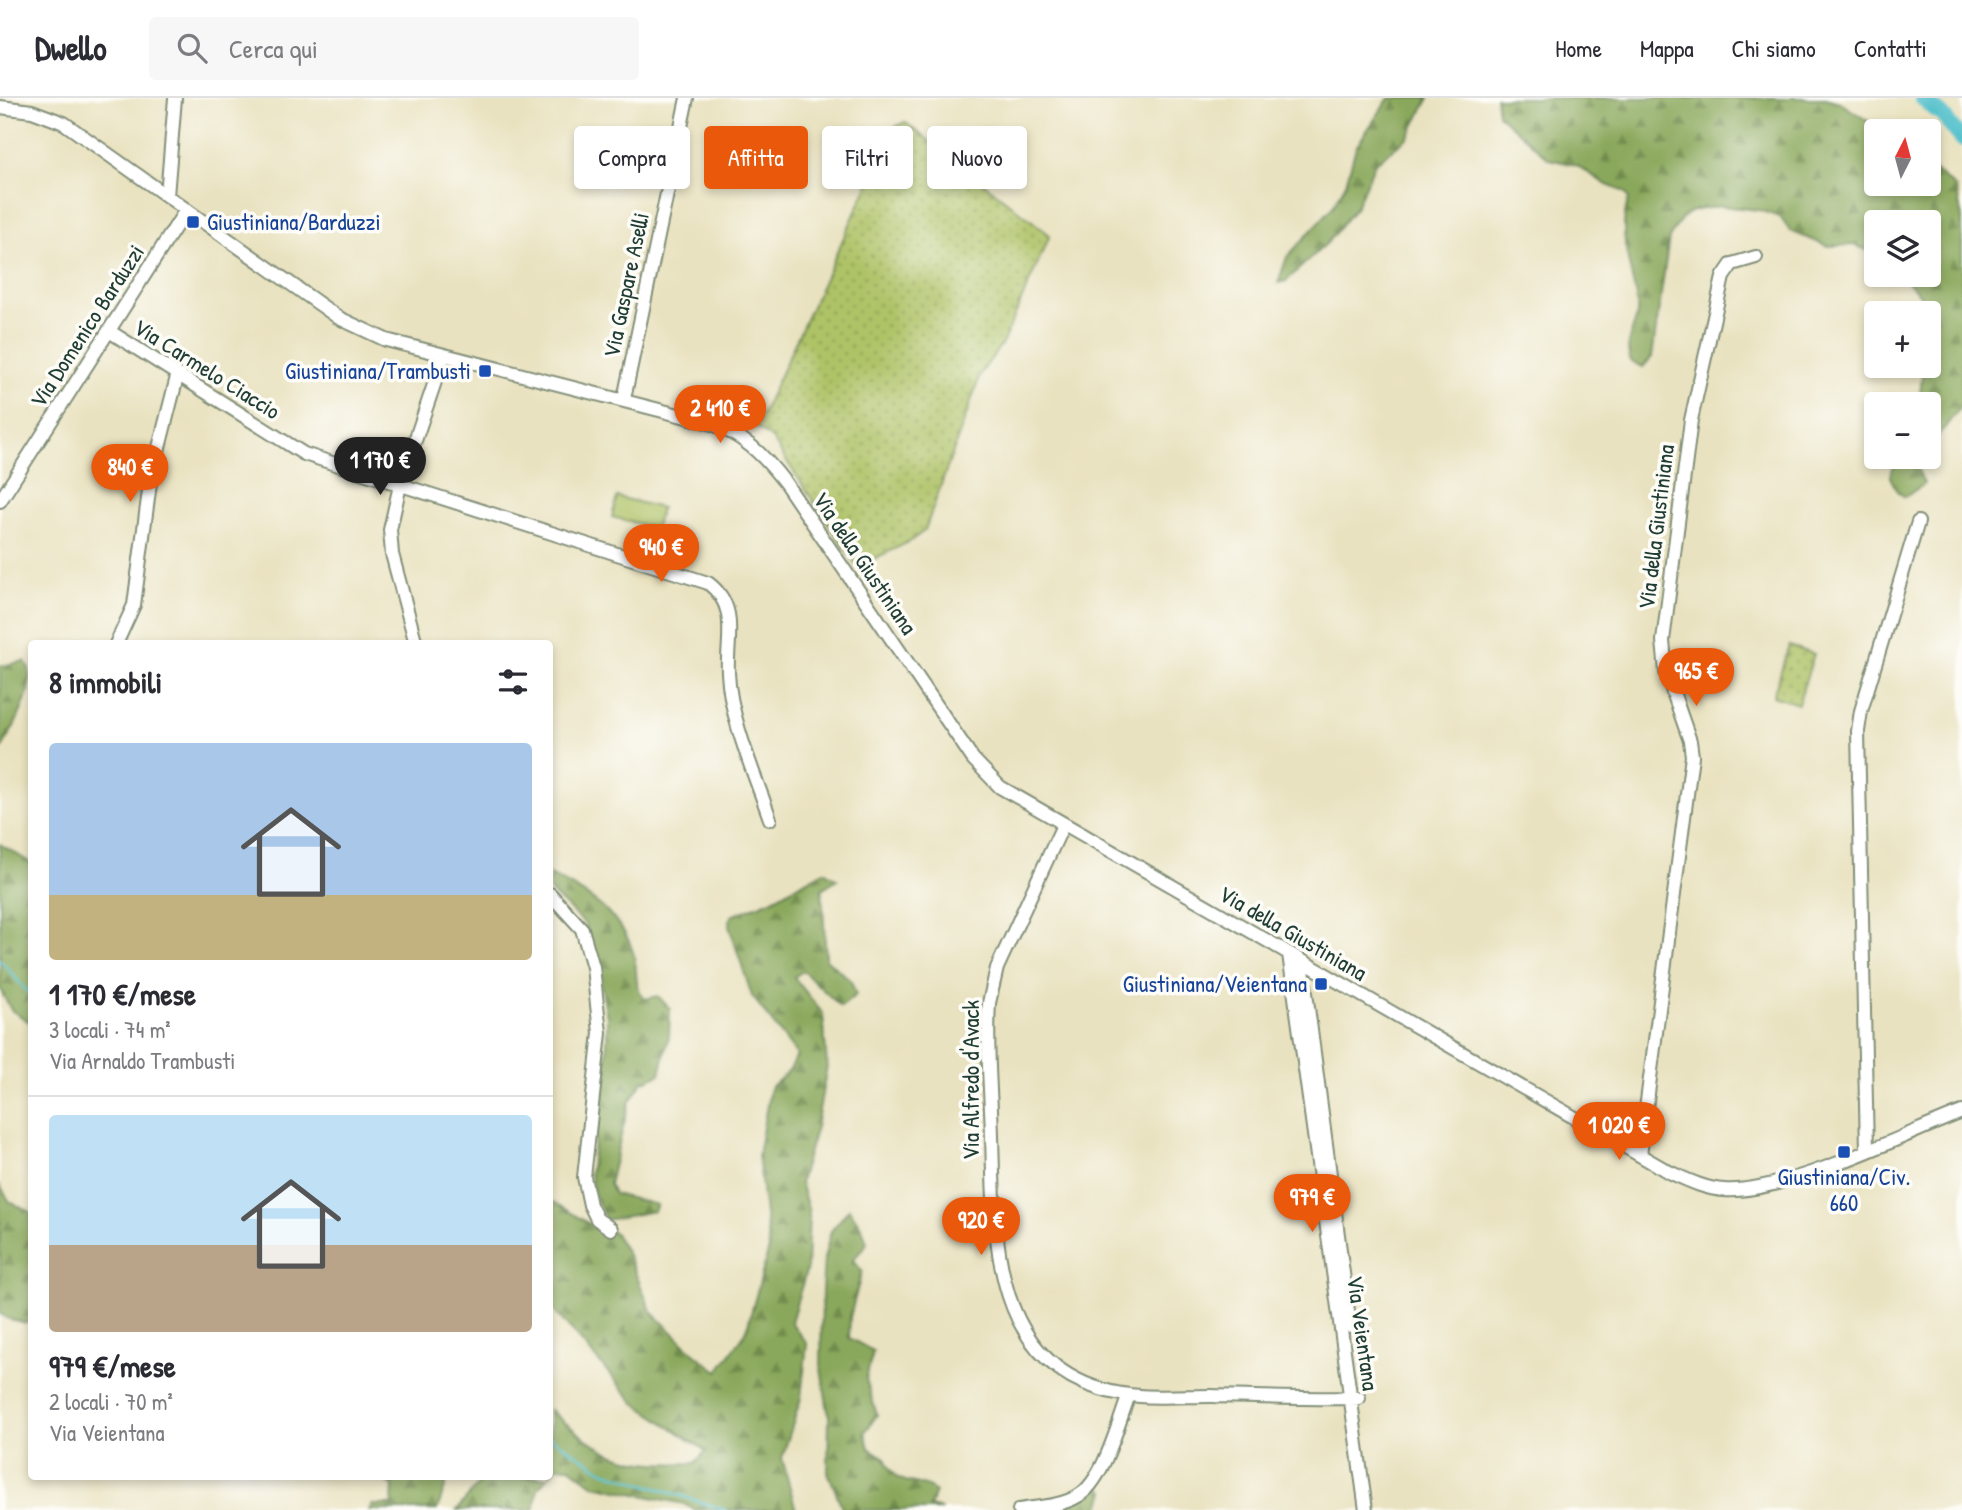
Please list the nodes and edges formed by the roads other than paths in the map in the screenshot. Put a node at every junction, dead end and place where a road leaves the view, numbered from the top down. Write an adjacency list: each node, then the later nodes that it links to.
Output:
1 (175, 98): 4 (street)
2 (687, 98): 10 (street, Via Gaspare Aselli)
3 (0, 107): 4 (street, Via della Giustiniana)
4 (167, 196): 5 (street, Via della Giustiniana)
5 (186, 209): 7 (street, Via Domenico Barduzzi); 8 (street, Via della Giustiniana)
6 (1756, 257): 23 (street, Via della Giustiniana)
7 (109, 331): 9 (street, Via Carmelo Ciaccio); 12 (street, Via Domenico Barduzzi)
8 (444, 355): 10 (street, Via della Giustiniana); 11 (street)
9 (177, 377): 11 (street, Via Carmelo Ciaccio); 14 (street)
10 (624, 399): 17 (street, Via della Giustiniana)
11 (400, 485): 15 (street); 16 (street, Via Carmelo Ciaccio)
12 (0, 501)
13 (1918, 522): 22 (street)
14 (118, 640)
15 (415, 640)
16 (770, 819)
17 (1063, 825): 19 (street, Via della Giustiniana); 25 (street, Via Alfredo d'Avack)
18 (553, 897): 24 (street)
19 (1289, 954): 20 (street, Via della Giustiniana); 26 (street, Via Veientana)
20 (1302, 962): 23 (street, Via della Giustiniana); 26 (street, Via Veientana)
21 (1962, 1112): 22 (street, Via della Giustiniana)
22 (1867, 1150): 23 (street, Via della Giustiniana)
23 (1640, 1155)
24 (611, 1229)
25 (1129, 1395): 26 (street, Via Alfredo d'Avack); 27 (street)
26 (1355, 1398): 28 (street, Via Veientana); 29 (street, Via Veientana)
27 (1020, 1510)
28 (1366, 1510)
29 (1375, 1510)

